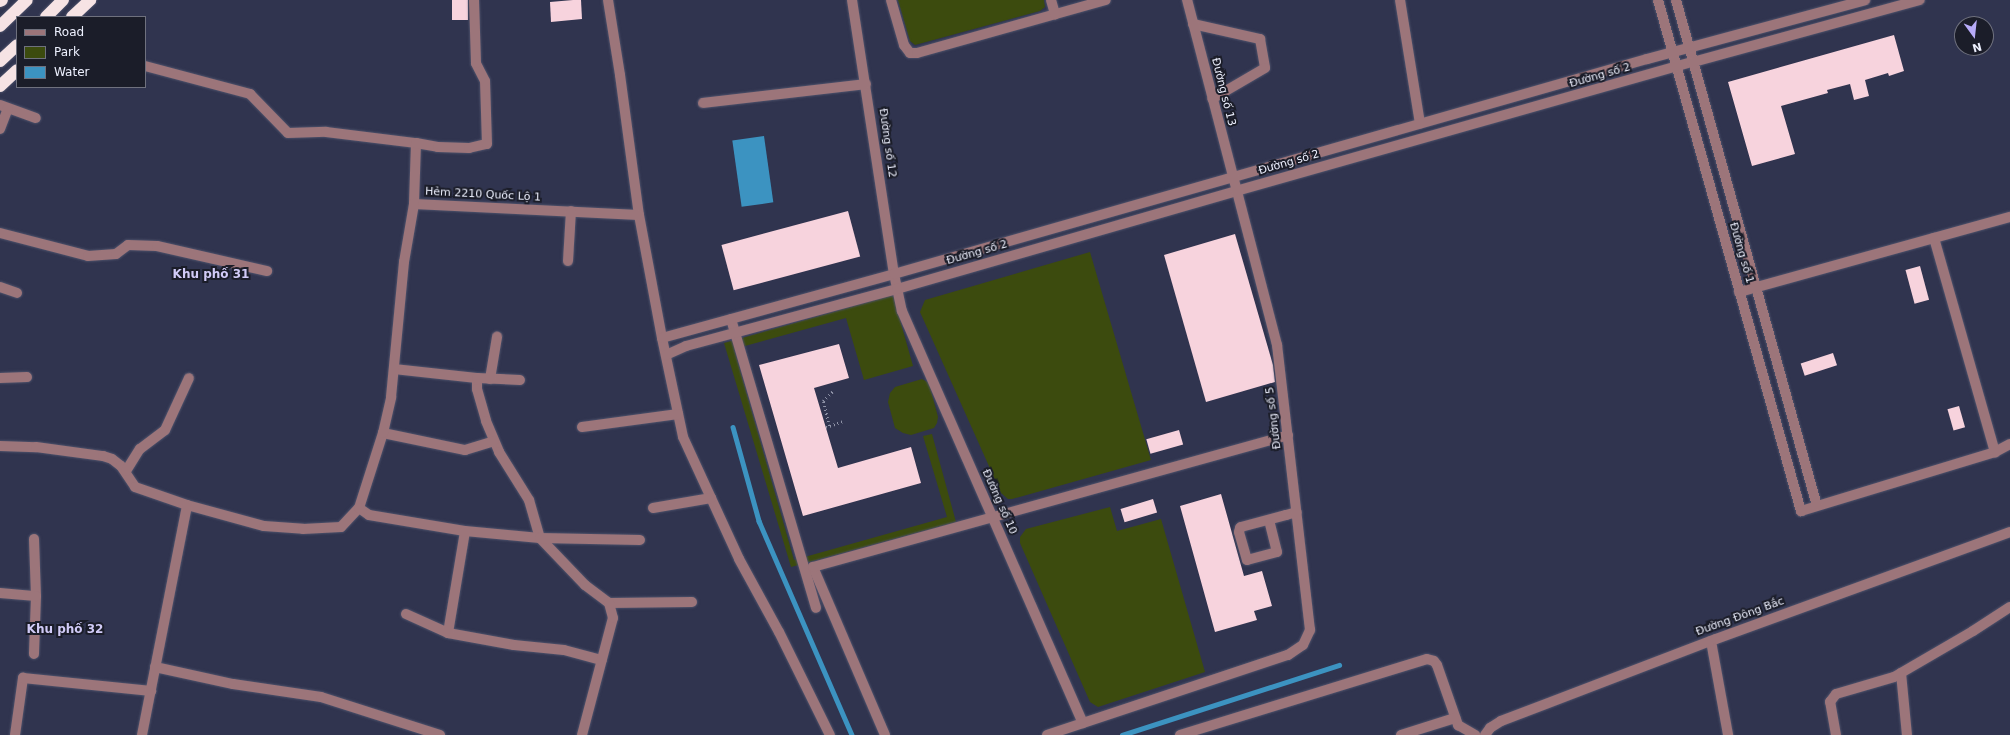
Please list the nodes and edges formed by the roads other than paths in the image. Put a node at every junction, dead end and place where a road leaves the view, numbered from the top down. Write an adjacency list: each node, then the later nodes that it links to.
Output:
1 (27, 0): 21 (highway)
2 (63, 0): 18 (highway)
3 (90, 0): 19 (highway)
4 (474, 0): 38 (street)
5 (608, 0): 45 (street)
6 (852, 0): 30 (street, Đường số 12)
7 (891, 0): 16 (street)
8 (1051, 0): 16 (street)
9 (1106, 0): 16 (street)
10 (1187, 0): 20 (street, Đường số 13)
11 (1400, 0): 36 (street)
12 (1658, 0): 24 (street, Đường số 1)
13 (1676, 0): 23 (street, Đường số 1)
14 (1863, 0): 17 (street); 23 (street, Đường số 2)
15 (1920, 0): 17 (street, Đường số 2)
16 (1055, 14)
17 (1866, 15): 26 (street, Đường số 2)
18 (47, 16)
19 (73, 16)
20 (1193, 24): 32 (street, Đường số 13); 32 (street)
21 (0, 26)
22 (16, 46): 25 (highway)
23 (1689, 47): 24 (street, Đường số 2); 26 (street, Đường số 1)
24 (1672, 52): 28 (street, Đường số 1); 36 (street, Đường số 2)
25 (0, 61)
26 (1693, 62): 28 (street, Đường số 2); 39 (street, Đường số 1)
27 (146, 66): 38 (street)
28 (1677, 67): 41 (street, Đường số 1); 42 (street, Đường số 2)
29 (16, 71): 31 (highway)
30 (866, 84): 33 (street); 53 (street, Đường số 12)
31 (0, 86)
32 (1212, 99): 40 (street, Đường số 13)
33 (704, 103)
34 (4, 106): 35 (street); 37 (street)
35 (36, 118)
36 (1420, 123): 40 (street, Đường số 2)
37 (0, 129)
38 (416, 143): 43 (street, Hẻm 2210 Quốc Lộ 1)
39 (1724, 174): 41 (street); 55 (street, Đường số 1)
40 (1232, 176): 42 (street, Đường số 13); 47 (street, Đường số 2)
41 (1708, 179): 57 (street, Đường số 1)
42 (1236, 190): 50 (street, Đường số 2); 76 (street, Đường số 5)
43 (414, 204): 44 (street, Hẻm 2210 Quốc Lộ 1); 64 (street)
44 (571, 211): 45 (street, Hẻm 2210 Quốc Lộ 1); 51 (street)
45 (639, 215): 62 (street)
46 (2010, 217): 49 (street)
47 (1048, 230): 50 (street); 53 (street, Đường số 2)
48 (0, 234): 52 (street)
49 (1934, 238): 55 (street); 80 (street)
50 (1052, 244): 56 (street, Đường số 2)
51 (568, 261)
52 (267, 271)
53 (894, 274): 56 (street, Đường số 12); 59 (street, Đường số 2)
54 (0, 288): 58 (street)
55 (1756, 288): 57 (street); 71 (street, Đường số 1)
56 (897, 289): 60 (street, Đường số 2); 88 (street, Đường số 10)
57 (1740, 292): 72 (street, Đường số 1)
58 (17, 293)
59 (731, 319): 60 (street); 62 (street, Đường số 2)
60 (735, 333): 63 (street, Đường số 2); 100 (street)
61 (497, 337): 69 (street)
62 (662, 338): 63 (street)
63 (666, 355): 73 (street)
64 (394, 369): 68 (street); 75 (street)
65 (27, 377): 66 (street)
66 (0, 378)
67 (189, 378): 81 (street)
68 (477, 378): 69 (street); 77 (street)
69 (490, 379): 70 (street)
70 (520, 380)
71 (1788, 402): 72 (street); 84 (street, Đường số 1)
72 (1771, 406): 84 (street, Đường số 1)
73 (678, 414): 74 (street); 82 (street)
74 (582, 427)
75 (383, 433): 77 (street); 85 (street)
76 (1288, 435): 87 (street, Đường số 5); 88 (street)
77 (494, 441): 92 (street)
78 (2010, 444): 80 (street)
79 (0, 446): 81 (street)
80 (1995, 452): 84 (street)
81 (126, 472): 83 (street)
82 (711, 498): 86 (street); 115 (street)
83 (188, 505): 85 (street); 106 (street)
84 (1817, 506)
85 (359, 508): 90 (street)
86 (653, 508)
87 (1297, 512): 89 (street); 110 (street, Đường số 5)
88 (993, 517): 110 (street, Đường số 10); 116 (street)
89 (1269, 520): 89 (street)
90 (465, 531): 92 (street); 102 (street)
91 (2010, 532): 103 (street, Đường Đông Bắc)
92 (540, 538): 94 (street); 98 (street)
93 (34, 539): 96 (street)
94 (640, 540)
95 (0, 593): 96 (street)
96 (36, 596): 104 (street)
97 (692, 602): 98 (street)
98 (609, 603): 105 (street)
99 (2010, 607): 107 (street)
100 (816, 608)
101 (406, 614): 102 (street)
102 (448, 633): 105 (street)
103 (1710, 641): 121 (street, Đường Đông Bắc); 122 (street)
104 (34, 654)
105 (602, 660): 114 (street)
106 (155, 667): 108 (street); 113 (street)
107 (1901, 673): 123 (street); 124 (street)
108 (150, 691): 111 (street); 112 (street)
109 (1454, 718): 118 (street); 119 (street); 120 (street)
110 (1084, 723): 117 (street)
111 (15, 735)
112 (142, 735)
113 (440, 735)
114 (582, 735)
115 (830, 735)
116 (885, 735)
117 (1046, 735)
118 (1180, 735)
119 (1401, 735)
120 (1475, 735)
121 (1485, 735)
122 (1728, 735)
123 (1836, 735)
124 (1907, 735)

